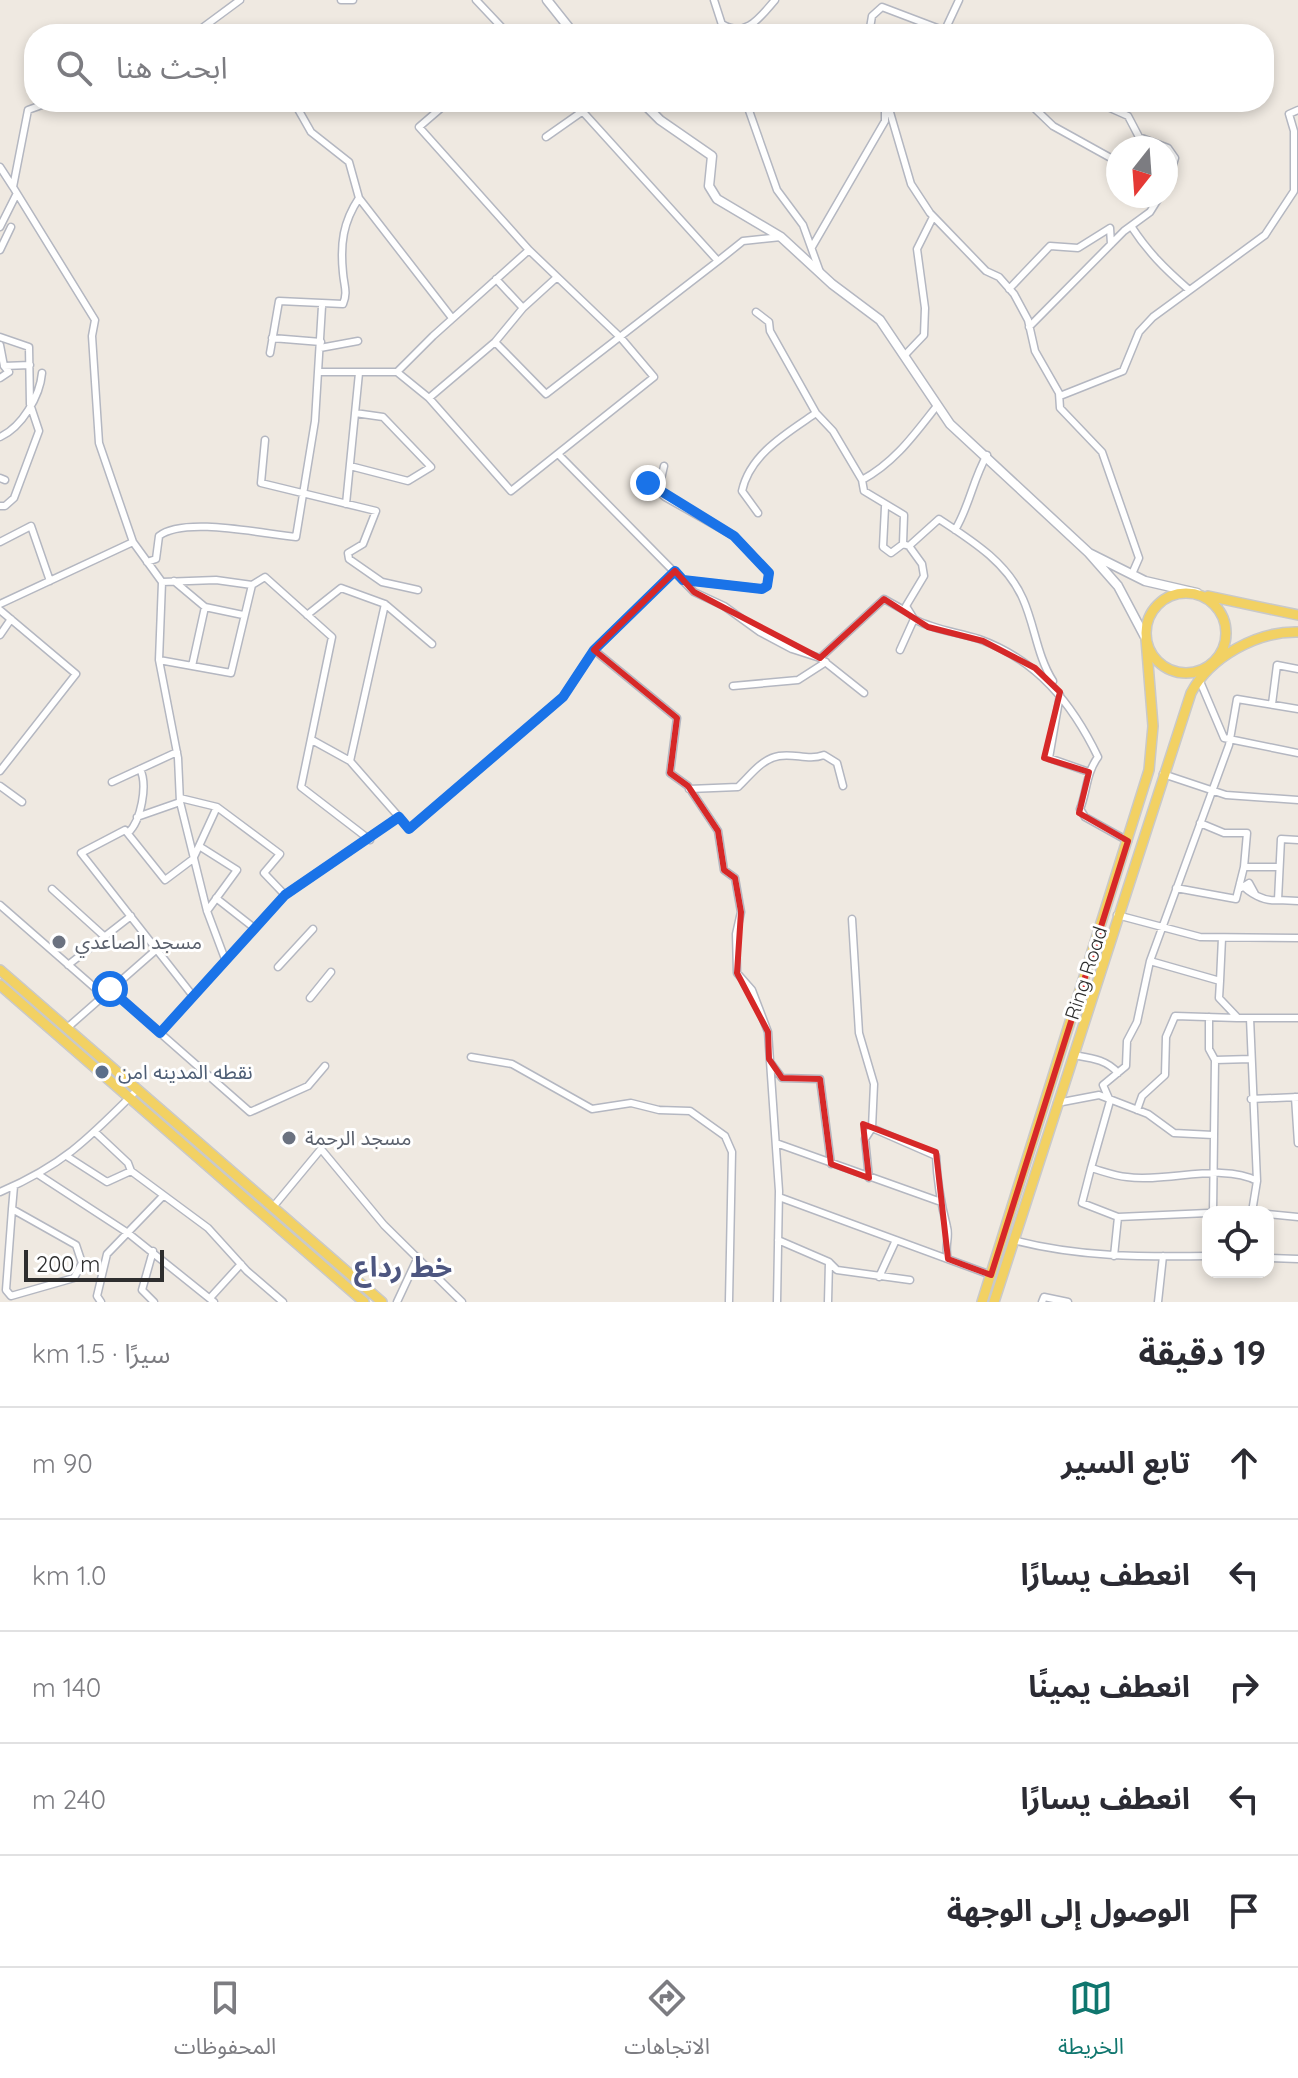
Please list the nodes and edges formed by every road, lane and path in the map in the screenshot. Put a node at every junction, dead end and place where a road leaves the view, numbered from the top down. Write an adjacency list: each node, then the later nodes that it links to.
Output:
1 (240, 0): 10 (street)
2 (343, 0): 3 (street)
3 (353, 0)
4 (476, 0): 11 (street)
5 (547, 0): 12 (street)
6 (714, 0): 13 (street)
7 (775, 0): 14 (street)
8 (959, 0): 17 (street)
9 (883, 3): 15 (street); 16 (street)
10 (207, 24)
11 (499, 24)
12 (566, 24)
13 (722, 24)
14 (750, 24)
15 (871, 24)
16 (931, 24)
17 (948, 24)
18 (1298, 110): 52 (street)
19 (28, 112): 34 (street)
20 (300, 112): 36 (street)
21 (436, 112): 46 (street)
22 (582, 112): 31 (street)
23 (584, 112): 47 (street)
24 (652, 112): 42 (street)
25 (750, 112): 44 (street)
26 (885, 112): 44 (street)
27 (889, 112): 38 (street)
28 (1038, 112): 32 (street)
29 (1119, 112): 30 (street)
30 (1138, 136)
31 (546, 137)
32 (1106, 155)
33 (0, 167): 34 (street)
34 (13, 187): 35 (street)
35 (16, 195): 40 (street); 96 (street)
36 (359, 198): 53 (street); 56 (street)
37 (1152, 208): 39 (street)
38 (933, 217): 51 (street); 66 (street)
39 (1131, 226): 43 (street); 52 (street)
40 (0, 227)
41 (11, 227): 45 (street)
42 (781, 237): 47 (street); 48 (street)
43 (1111, 244): 51 (street); 57 (street)
44 (812, 247): 48 (street)
45 (0, 250)
46 (529, 250): 49 (street); 50 (street)
47 (718, 261): 60 (street)
48 (820, 272): 66 (street)
49 (556, 278): 54 (street); 60 (street)
50 (496, 279): 54 (street); 56 (street)
51 (1009, 289): 57 (street)
52 (1188, 289): 74 (street)
53 (322, 306): 59 (street); 64 (street)
54 (523, 308): 62 (street)
55 (756, 312): 79 (street)
56 (452, 318): 70 (street)
57 (1029, 327): 74 (street)
58 (0, 337): 67 (street)
59 (272, 338): 64 (street); 65 (street)
60 (621, 338): 62 (street); 82 (street)
61 (358, 341): 64 (street)
62 (495, 342): 75 (street)
63 (0, 345): 68 (street)
64 (321, 345): 69 (street)
65 (270, 353)
66 (904, 356): 77 (street)
67 (30, 365): 68 (street); 76 (street)
68 (4, 366): 73 (street)
69 (318, 372): 72 (street); 89 (street)
70 (397, 372): 72 (street); 75 (street)
71 (42, 373): 76 (street)
72 (359, 373): 78 (street)
73 (0, 378)
74 (1060, 396): 101 (street)
75 (429, 398): 82 (street)
76 (30, 404): 80 (street); 91 (street)
77 (936, 407): 83 (street); 86 (street)
78 (355, 413): 84 (street); 84 (street)
79 (816, 413): 86 (street); 93 (street)
80 (0, 437)
81 (265, 440): 89 (street)
82 (558, 454): 100 (street)
83 (987, 455): 94 (street); 98 (street)
84 (350, 466): 90 (street)
85 (664, 466): 88 (street)
86 (862, 480): 92 (street)
87 (648, 483): 88 (street)
88 (658, 492): 102 (street)
89 (304, 493): 90 (street); 99 (street)
90 (346, 504): 107 (street)
91 (0, 506)
92 (885, 507): 97 (street); 97 (street)
93 (758, 513)
94 (955, 530): 97 (street); 131 (street)
95 (0, 542): 103 (street)
96 (133, 542): 99 (street); 103 (street)
97 (906, 545): 116 (street)
98 (1089, 553): 101 (street); 120 (street)
99 (147, 562): 105 (street)
100 (675, 571): 102 (street); 122 (street)
101 (1132, 574): 109 (street)
102 (683, 580): 125 (street)
103 (50, 581): 111 (street)
104 (174, 581): 105 (street); 106 (street); 112 (street)
105 (162, 582): 124 (street)
106 (252, 585): 113 (street); 114 (street)
107 (418, 590)
108 (0, 593): 111 (street)
109 (1197, 593): 115 (main road); 120 (main road); 127 (main road)
110 (385, 604): 114 (street); 121 (street); 139 (street)
111 (1, 606): 117 (street)
112 (205, 607): 113 (street); 126 (street)
113 (243, 615): 126 (street)
114 (307, 615): 135 (street)
115 (1298, 615)
116 (912, 617): 123 (street); 125 (street); 131 (street)
117 (11, 619): 119 (street); 141 (street)
118 (1298, 632): 127 (main road)
119 (0, 635)
120 (1146, 639): 127 (main road); 161 (main road, Ring Road)
121 (432, 644)
122 (594, 650): 147 (street); 154 (street)
123 (900, 650)
124 (159, 660): 126 (street); 137 (street)
125 (823, 660): 130 (street); 132 (street)
126 (192, 666)
127 (1209, 667): 129 (main road, Ring Road)
128 (1298, 669): 133 (street)
129 (1199, 678): 136 (street); 143 (main road, Ring Road)
130 (733, 686)
131 (1060, 692): 142 (street); 142 (street)
132 (864, 693)
133 (1272, 704): 134 (street); 136 (street)
134 (1298, 709)
135 (312, 740): 139 (street); 159 (street)
136 (1230, 742): 138 (street); 148 (street)
137 (177, 752): 140 (street); 149 (street)
138 (1298, 753)
139 (350, 761): 154 (street)
140 (140, 769): 144 (street); 153 (street)
141 (0, 771)
142 (1089, 772): 161 (street)
143 (1163, 774): 148 (street); 175 (main road, Ring Road)
144 (112, 782)
145 (0, 786): 151 (street)
146 (843, 786): 147 (street)
147 (689, 789): 209 (street)
148 (1212, 791): 150 (street); 155 (street)
149 (180, 800): 152 (street); 153 (street); 163 (street)
150 (1298, 800)
151 (22, 802)
152 (217, 807): 162 (street); 169 (street)
153 (137, 817): 157 (street)
154 (399, 817): 159 (street)
155 (1200, 823): 164 (street); 167 (street)
156 (1273, 832): 158 (street)
157 (128, 833): 163 (street); 176 (street)
158 (1281, 839): 160 (street); 165 (street)
159 (370, 840): 169 (street)
160 (1298, 840)
161 (1128, 841): 250 (main road, Ring Road)
162 (199, 846): 163 (street); 170 (street)
163 (193, 859): 174 (street)
164 (1244, 867): 165 (street); 166 (street)
165 (1279, 867): 171 (street)
166 (1241, 884): 167 (street); 171 (street)
167 (1176, 888): 178 (street)
168 (52, 889): 181 (street)
169 (285, 895): 179 (street)
170 (216, 898): 174 (street); 179 (street)
171 (1278, 900): 172 (street)
172 (1298, 901)
173 (0, 905): 187 (street)
174 (207, 911): 185 (street)
175 (1117, 915): 178 (street); 206 (main road, Ring Road)
176 (131, 916): 181 (street); 184 (street)
177 (852, 919): 221 (street)
178 (1163, 926): 182 (street); 186 (street)
179 (253, 927): 185 (street)
180 (313, 929): 188 (street)
181 (105, 937): 187 (street)
182 (1222, 938): 183 (street); 191 (street)
183 (1298, 938)
184 (157, 949): 193 (street); 195 (street)
185 (225, 959): 195 (street)
186 (1150, 961): 191 (street); 213 (street)
187 (68, 965): 194 (street)
188 (278, 967)
189 (0, 970): 203 (main road)
190 (331, 972): 196 (street)
191 (1220, 981): 197 (street)
192 (0, 985): 208 (main road)
193 (110, 989): 194 (street); 204 (street)
194 (103, 995): 203 (street)
195 (193, 996): 204 (street)
196 (310, 998)
197 (1219, 998): 199 (street); 200 (street)
198 (1209, 1017): 199 (street); 211 (street); 220 (street)
199 (1217, 1017): 200 (street)
200 (1238, 1018): 201 (street)
201 (1250, 1018): 202 (street); 210 (street)
202 (1298, 1018)
203 (67, 1028): 205 (main road)
204 (160, 1033): 212 (street)
205 (93, 1051): 208 (main road); 214 (main road)
206 (1073, 1055): 213 (street); 219 (main road, Ring Road)
207 (471, 1057): 278 (street)
208 (85, 1059): 216 (main road)
209 (769, 1059): 224 (street); 227 (street)
210 (1251, 1059): 211 (street); 217 (street)
211 (1215, 1060): 223 (street)
212 (325, 1066)
213 (1118, 1073): 218 (street)
214 (138, 1089): 216 (street); 237 (main road)
215 (1296, 1097): 217 (street); 225 (street)
216 (129, 1098): 222 (street); 240 (main road)
217 (1251, 1099): 233 (street)
218 (1110, 1101): 219 (street); 220 (street); 228 (street)
219 (1057, 1103): 254 (main road, Ring Road)
220 (1137, 1110): 223 (street)
221 (872, 1128): 232 (street); 239 (street)
222 (95, 1132): 226 (street); 229 (street)
223 (1213, 1135): 231 (street)
224 (776, 1143): 227 (street); 238 (street)
225 (1298, 1143)
226 (68, 1157): 229 (street); 230 (street)
227 (831, 1164): 232 (street)
228 (1091, 1168): 231 (street); 247 (street)
229 (131, 1171): 236 (street)
230 (39, 1175): 234 (street); 249 (street)
231 (1213, 1175): 233 (street); 241 (street)
232 (869, 1178): 239 (street)
233 (1257, 1181): 242 (street)
234 (14, 1186): 235 (street); 244 (street)
235 (0, 1192)
236 (163, 1196): 249 (street); 265 (street)
237 (260, 1196): 240 (main road); 243 (main road)
238 (779, 1197): 252 (street); 253 (street)
239 (941, 1202): 262 (street)
240 (251, 1204): 255 (main road)
241 (1211, 1206)
242 (1253, 1206)
243 (273, 1207): 251 (main road); 260 (street)
244 (12, 1209): 244 (street)
245 (1202, 1213): 247 (street)
246 (1274, 1215): 248 (street)
247 (1118, 1217): 257 (street)
248 (1298, 1217)
249 (128, 1233): 256 (street); 271 (street)
250 (1003, 1237): 254 (street); 266 (main road, Ring Road)
251 (310, 1239): 255 (main road); 275 (main road)
252 (778, 1240): 264 (street); 270 (street)
253 (896, 1240): 262 (street); 267 (street)
254 (1014, 1240): 257 (street); 281 (main road, Ring Road)
255 (300, 1246): 274 (main road)
256 (153, 1251): 269 (street); 272 (street)
257 (1114, 1256): 258 (street)
258 (1163, 1256): 259 (street); 284 (street)
259 (1202, 1256)
260 (418, 1257): 276 (street); 277 (street)
261 (1274, 1258): 263 (street)
262 (948, 1259): 266 (street)
263 (1298, 1259)
264 (829, 1262): 267 (street); 279 (street)
265 (241, 1264): 269 (street); 273 (street)
266 (991, 1275): 280 (main road, Ring Road)
267 (879, 1277): 268 (street)
268 (910, 1280)
269 (212, 1300)
270 (776, 1301)
271 (101, 1302)
272 (154, 1302)
273 (283, 1302)
274 (364, 1302)
275 (382, 1302)
276 (397, 1302)
277 (462, 1302)
278 (730, 1302)
279 (829, 1302)
280 (982, 1302)
281 (994, 1302)
282 (1042, 1302): 283 (street)
283 (1068, 1302)
284 (1158, 1302)

